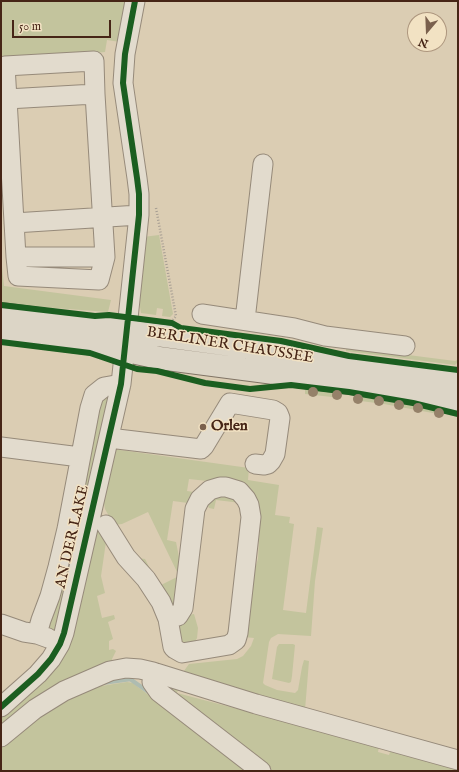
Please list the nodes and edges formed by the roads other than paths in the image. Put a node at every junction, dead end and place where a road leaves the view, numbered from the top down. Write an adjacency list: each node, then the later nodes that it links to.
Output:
1 (135, 1): 5 (street, AN DER LAKE)
2 (95, 94): 3 (street); 3 (street); 6 (street)
3 (7, 99): 7 (street)
4 (263, 164): 10 (street)
5 (139, 215): 6 (street); 12 (street, AN DER LAKE)
6 (102, 218): 7 (street); 7 (street)
7 (14, 223)
8 (1, 314): 12 (main road, BERLINER CHAUSSEE)
9 (202, 314): 10 (street)
10 (245, 320): 13 (street)
11 (1, 332): 12 (main road, BERLINER CHAUSSEE)
12 (126, 340): 14 (main road, BERLINER CHAUSSEE); 15 (street, AN DER LAKE); 16 (main road, BERLINER CHAUSSEE)
13 (405, 346)
14 (458, 381)
15 (121, 384): 17 (street, AN DER LAKE); 19 (street, AN DER LAKE)
16 (458, 402)
17 (109, 438): 20 (street); 25 (street, AN DER LAKE)
18 (1, 447): 19 (street)
19 (80, 457): 24 (street, AN DER LAKE)
20 (255, 464)
21 (106, 525): 22 (street)
22 (168, 619): 22 (street)
23 (1, 624): 24 (street)
24 (37, 634): 25 (street)
25 (60, 644): 27 (street, AN DER LAKE)
26 (153, 672): 28 (street); 29 (street); 30 (street)
27 (1, 707)
28 (1, 737)
29 (458, 760)
30 (261, 771)

